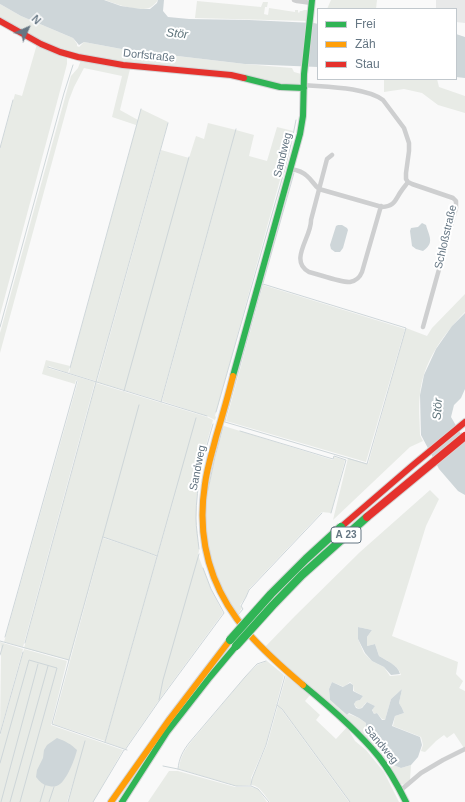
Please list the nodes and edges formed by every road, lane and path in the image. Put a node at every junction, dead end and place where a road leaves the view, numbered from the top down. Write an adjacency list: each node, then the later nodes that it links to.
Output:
1 (294, 0): 2 (street)
2 (312, 2): 4 (main road, Sandweg)
3 (0, 21): 4 (main road, Dorfstraße)
4 (304, 86): 6 (main road, Sandweg); 7 (street)
5 (332, 155): 8 (street)
6 (291, 169): 8 (street); 15 (main road, Sandweg)
7 (408, 182): 9 (street); 10 (street, Schloßstraße)
8 (320, 189): 9 (street); 9 (street)
9 (380, 206)
10 (423, 327)
11 (465, 422): 13 (main road, A 23, bridge)
12 (465, 436): 13 (main road, A 23, bridge)
13 (233, 643): 16 (main road, A 23); 17 (main road, A 23)
14 (465, 749): 15 (street)
15 (401, 790): 18 (main road, Sandweg)
16 (111, 802)
17 (122, 802)
18 (406, 802)

